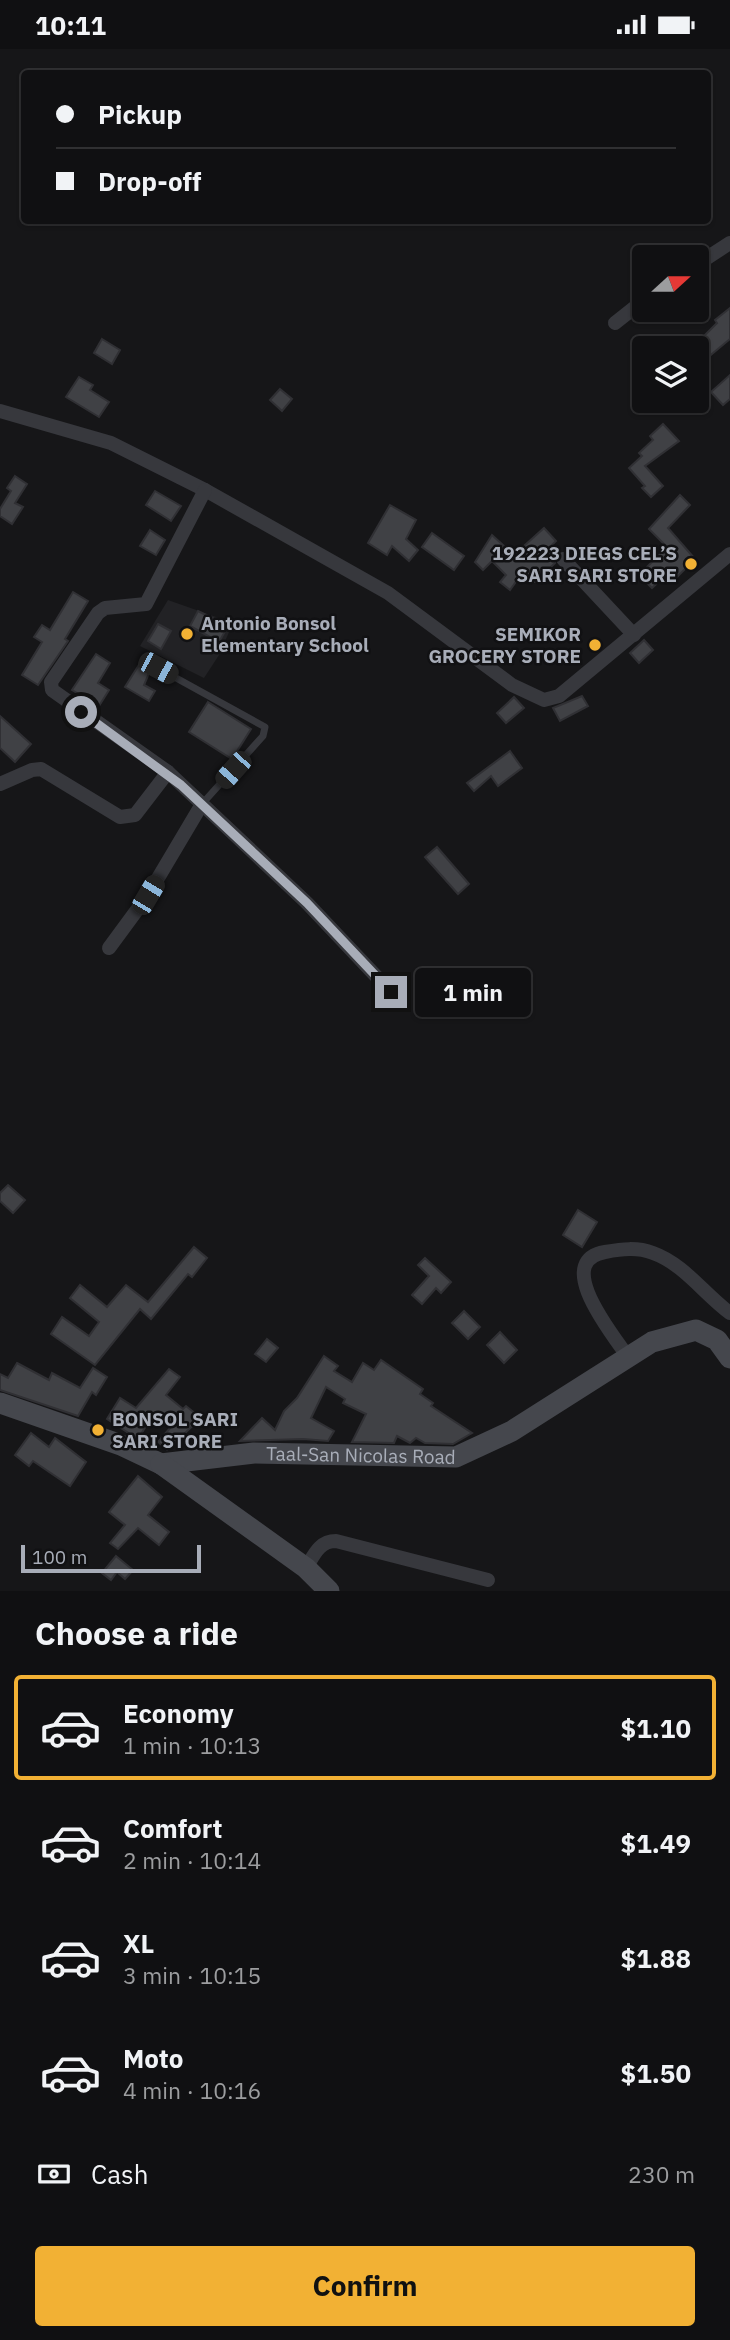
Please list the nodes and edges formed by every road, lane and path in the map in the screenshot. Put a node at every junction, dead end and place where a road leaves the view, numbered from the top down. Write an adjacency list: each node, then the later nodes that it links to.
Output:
1 (730, 243): 2 (street)
2 (709, 257)
3 (632, 310): 4 (street)
4 (615, 323)
5 (0, 411): 6 (street)
6 (205, 490): 9 (street); 11 (street)
7 (730, 554): 9 (street)
8 (563, 559): 9 (street)
9 (634, 635)
10 (158, 668): 13 (lane)
11 (167, 772): 12 (street); 13 (street)
12 (0, 784)
13 (202, 804): 14 (street); 15 (street)
14 (109, 949)
15 (391, 992)
16 (730, 1314): 17 (street)
17 (628, 1357): 18 (main road, Taal-San Nicolas Road); 20 (main road, Taal-San Nicolas Road)
18 (730, 1358)
19 (0, 1403): 20 (main road)
20 (162, 1464): 21 (main road)
21 (306, 1568): 22 (street); 23 (main road)
22 (488, 1580)
23 (329, 1591)

